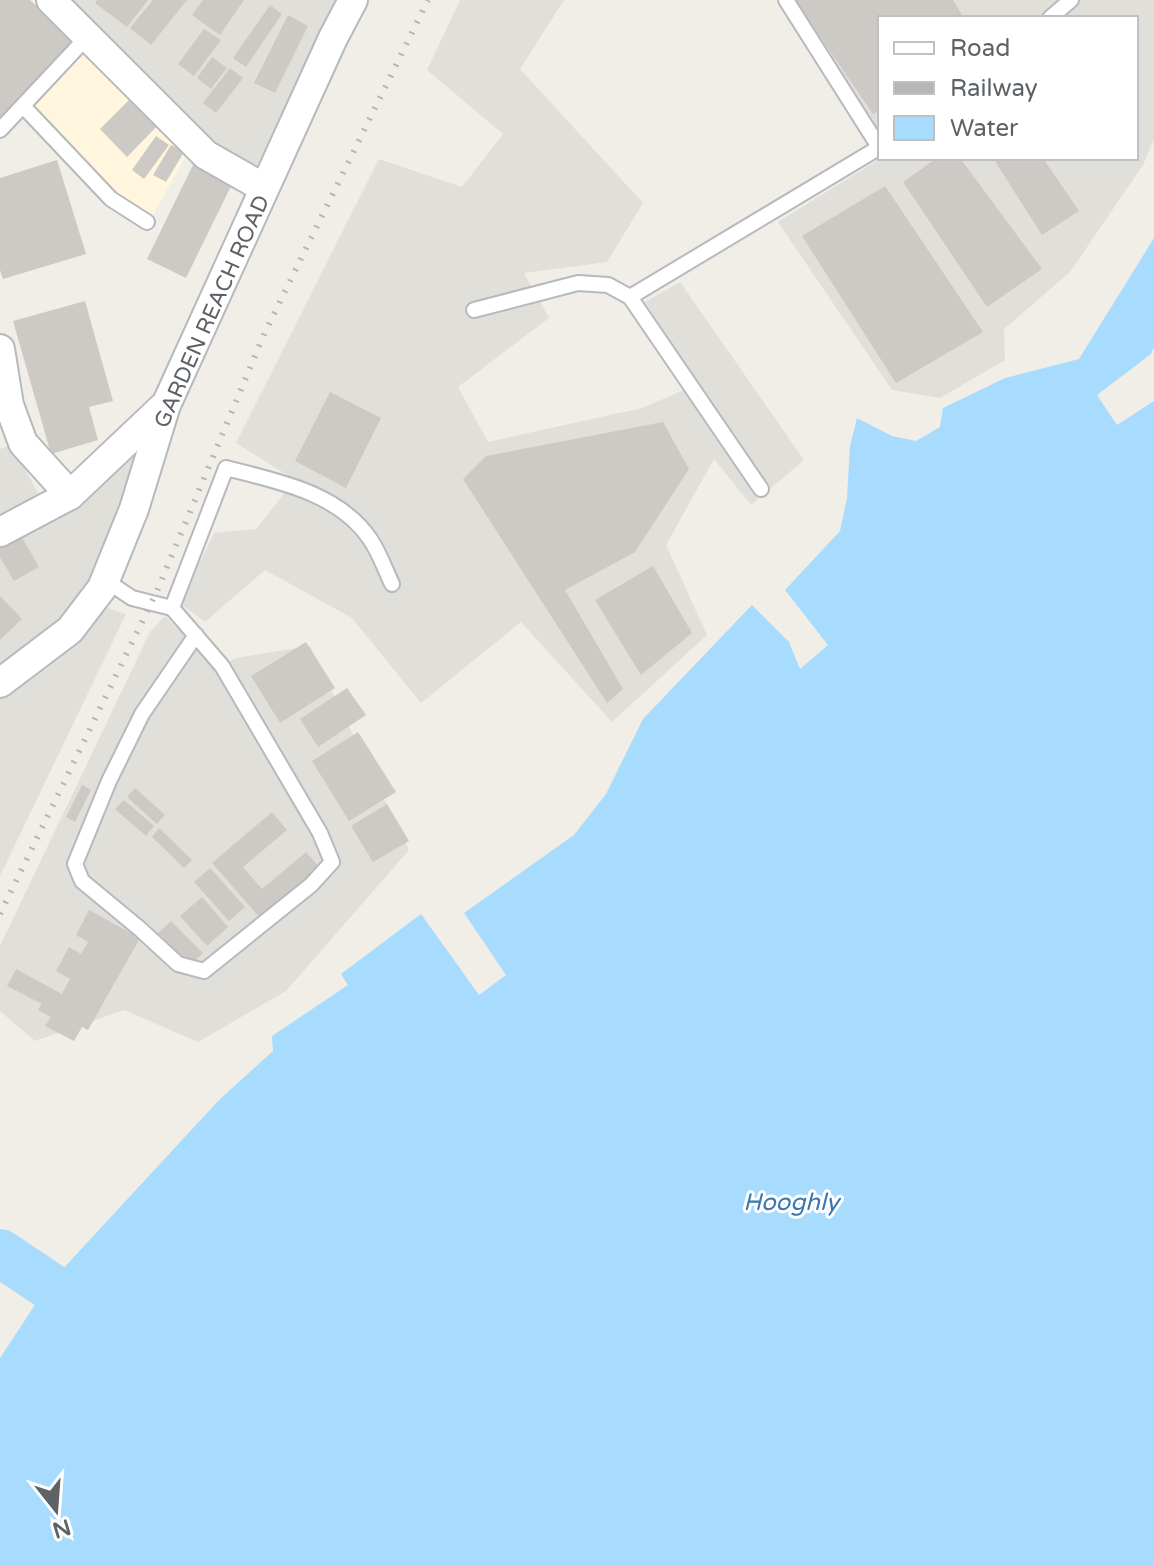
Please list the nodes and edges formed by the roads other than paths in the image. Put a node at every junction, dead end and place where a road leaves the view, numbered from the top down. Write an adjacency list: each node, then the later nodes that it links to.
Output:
1 (51, 0): 6 (street)
2 (786, 0): 9 (lane)
3 (1071, 0): 5 (lane)
4 (351, 1): 11 (street, GARDEN REACH ROAD)
5 (1052, 16)
6 (88, 36): 7 (lane); 11 (street)
7 (23, 106): 8 (lane); 12 (lane)
8 (0, 130)
9 (878, 144)
10 (878, 148): 13 (lane)
11 (264, 188): 16 (street, GARDEN REACH ROAD)
12 (147, 222)
13 (630, 297): 14 (lane); 18 (lane)
14 (474, 310)
15 (0, 349): 17 (street)
16 (166, 405): 19 (street); 21 (street, GARDEN REACH ROAD)
17 (11, 451): 19 (street)
18 (761, 489)
19 (70, 495): 20 (street)
20 (0, 532)
21 (105, 580): 23 (lane); 25 (street, GARDEN REACH ROAD)
22 (392, 584): 23 (lane)
23 (172, 608): 24 (lane)
24 (196, 635): 24 (lane)
25 (0, 683)

